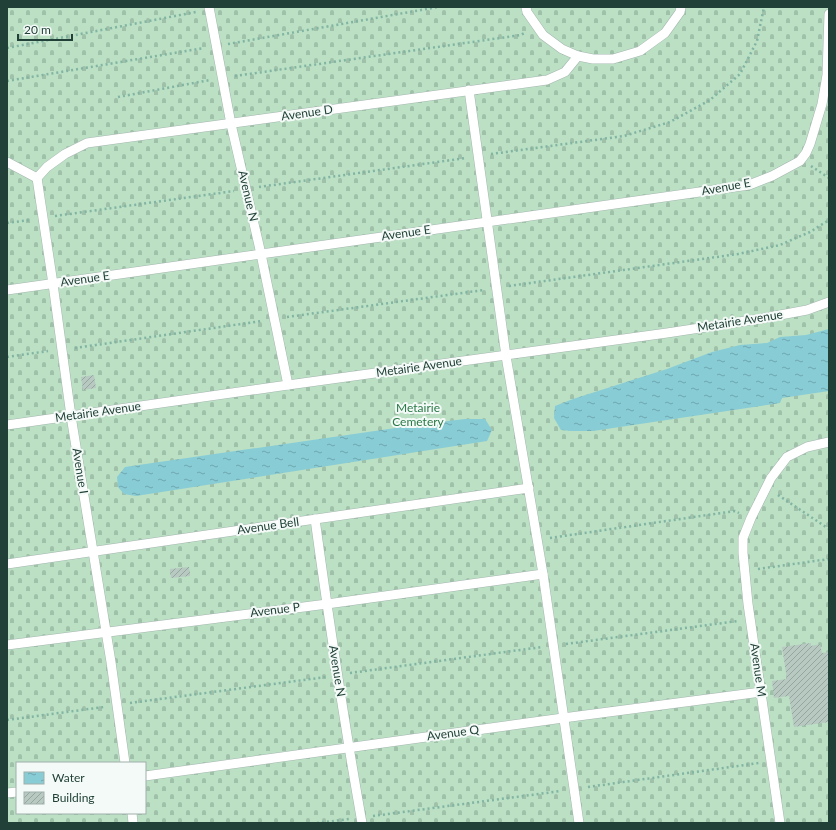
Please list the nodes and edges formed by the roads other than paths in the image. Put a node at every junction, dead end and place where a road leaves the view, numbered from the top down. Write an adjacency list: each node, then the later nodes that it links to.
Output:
1 (526, 7): 5 (lane)
2 (681, 7): 5 (lane)
3 (209, 8): 7 (lane, Avenue N)
4 (829, 14): 10 (lane, Avenue E)
5 (578, 56): 6 (lane, Avenue D)
6 (469, 90): 7 (lane, Avenue D); 10 (lane)
7 (231, 124): 9 (lane, Avenue D); 11 (lane, Avenue N)
8 (7, 162): 9 (lane)
9 (37, 178): 12 (lane, Avenue I)
10 (487, 222): 11 (lane, Avenue E); 15 (lane)
11 (261, 254): 12 (lane, Avenue E); 16 (lane, Avenue N)
12 (53, 284): 13 (lane, Avenue E); 17 (lane, Avenue I)
13 (7, 290)
14 (829, 302): 15 (lane, Metairie Avenue)
15 (506, 356): 16 (lane, Metairie Avenue); 20 (lane)
16 (288, 385): 17 (lane, Metairie Avenue)
17 (71, 416): 18 (lane, Metairie Avenue); 22 (lane, Avenue I)
18 (7, 425)
19 (829, 442): 28 (lane, Avenue M)
20 (529, 488): 21 (lane, Avenue Bell); 24 (lane)
21 (315, 519): 22 (lane, Avenue Bell); 25 (lane, Avenue N)
22 (93, 552): 23 (lane, Avenue Bell); 26 (lane, Avenue I)
23 (7, 564)
24 (543, 574): 25 (lane, Avenue P); 29 (lane)
25 (326, 604): 26 (lane, Avenue P); 30 (lane, Avenue N)
26 (106, 632): 27 (lane, Avenue P); 31 (lane, Avenue I)
27 (7, 645)
28 (761, 692): 29 (lane, Avenue Q); 35 (lane, Avenue M)
29 (563, 718): 30 (lane, Avenue Q); 34 (lane)
30 (349, 748): 32 (lane, Avenue Q); 33 (lane, Avenue N)
31 (125, 762)
32 (146, 776)
33 (361, 820)
34 (579, 823)
35 (780, 823)

